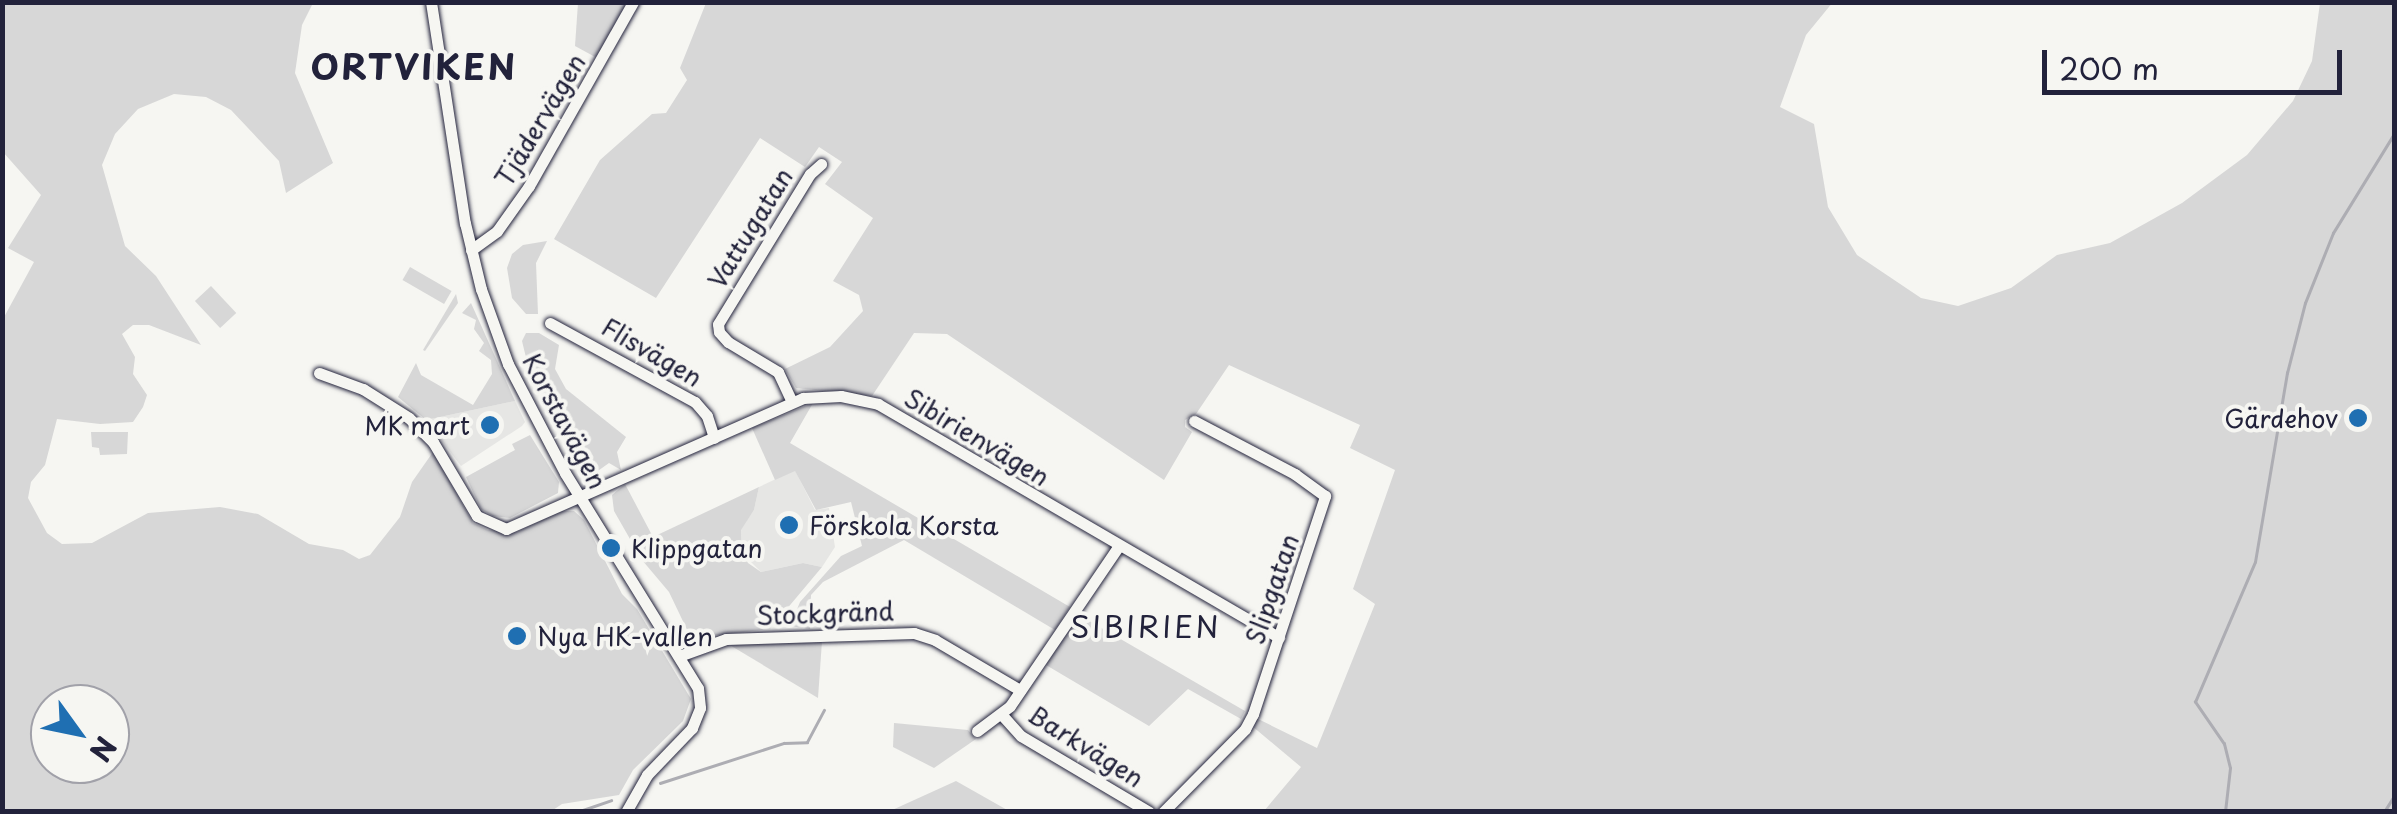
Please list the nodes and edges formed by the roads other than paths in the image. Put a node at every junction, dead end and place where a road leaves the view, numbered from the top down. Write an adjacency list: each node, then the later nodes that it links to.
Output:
1 (431, 2): 4 (street, Korstavägen)
2 (633, 2): 4 (street, Tjädervägen)
3 (821, 164): 7 (street, Vattugatan)
4 (471, 250): 10 (street, Korstavägen)
5 (550, 322): 9 (street, Flisvägen)
6 (319, 373): 10 (street)
7 (792, 402): 9 (street, Sibirienvägen); 11 (street, Sibirienvägen)
8 (1194, 422): 12 (street, Slipgatan)
9 (714, 438): 10 (street, Sibirienvägen)
10 (581, 500): 13 (street, Korstavägen)
11 (1118, 546): 12 (street, Sibirienvägen); 14 (street)
12 (1279, 637): 19 (street, Slipgatan)
13 (679, 656): 14 (street, Stockgränd); 17 (street, Korstavägen)
14 (1020, 690): 15 (street)
15 (1002, 715): 16 (street); 18 (street, Barkvägen)
16 (977, 731)
17 (626, 812)
18 (1148, 812)
19 (1163, 812)

